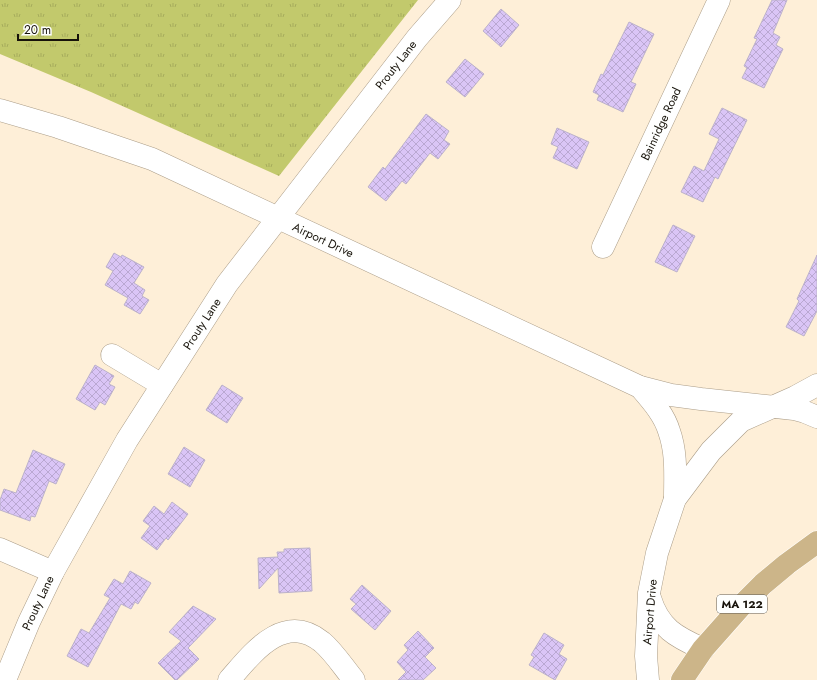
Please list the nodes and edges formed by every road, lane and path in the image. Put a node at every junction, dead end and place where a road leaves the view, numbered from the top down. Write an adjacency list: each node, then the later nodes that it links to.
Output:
1 (450, 0): 4 (street, Prouty Lane)
2 (719, 0): 5 (street, Bainridge Road)
3 (0, 110): 4 (street, Airport Drive)
4 (278, 218): 7 (street, Prouty Lane); 9 (street, Airport Drive)
5 (603, 247)
6 (112, 355): 7 (street)
7 (162, 385): 15 (street, Prouty Lane)
8 (817, 385): 10 (street)
9 (640, 387): 10 (street, Airport Drive); 12 (street, Airport Drive)
10 (772, 406): 11 (street, Airport Drive); 12 (street, Airport Drive)
11 (817, 417)
12 (675, 499): 16 (street, Airport Drive)
13 (817, 542): 17 (main road, MA 122)
14 (0, 549): 15 (street)
15 (53, 572): 18 (street, Prouty Lane)
16 (649, 593): 17 (street); 21 (street, Airport Drive)
17 (703, 649): 22 (main road, MA 122)
18 (5, 680)
19 (229, 680): 20 (street)
20 (354, 680)
21 (648, 680)
22 (682, 680)

